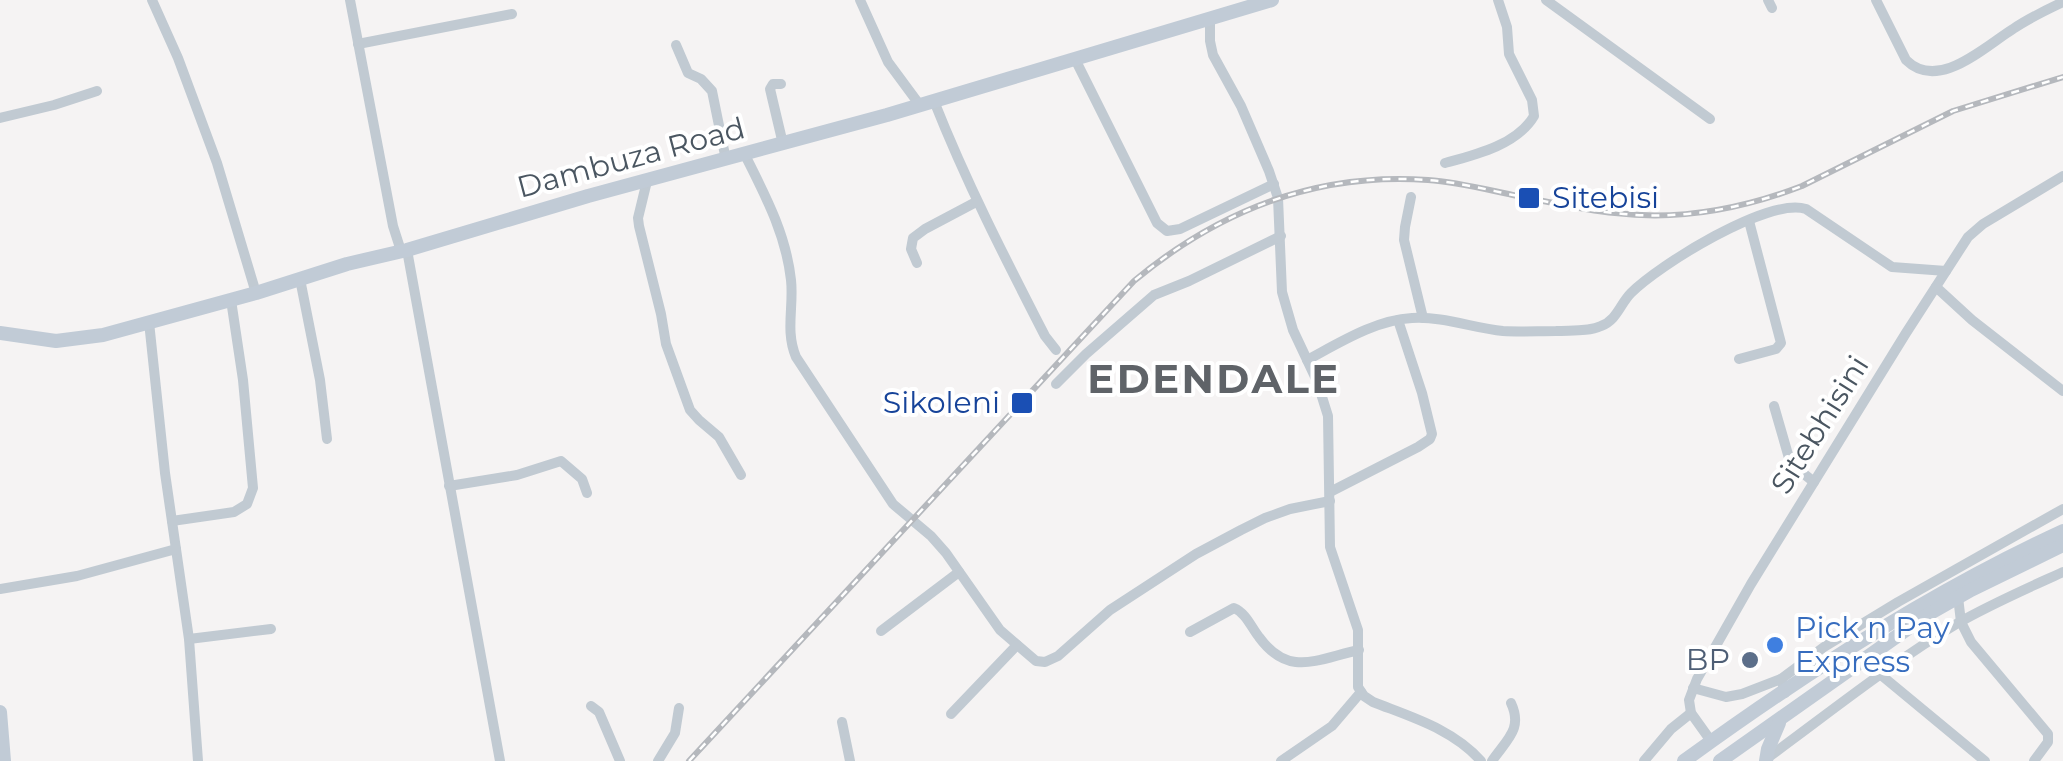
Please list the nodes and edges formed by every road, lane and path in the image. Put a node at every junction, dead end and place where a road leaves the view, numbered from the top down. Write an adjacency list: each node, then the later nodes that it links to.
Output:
1 (152, 0): 35 (street)
2 (350, 0): 11 (street)
3 (860, 0): 16 (street)
4 (1272, 0): 10 (street, Dambuza Road)
5 (1498, 0): 22 (street)
6 (1546, 0): 18 (street)
7 (1876, 0): 8 (street)
8 (2063, 2)
9 (512, 14): 11 (street)
10 (1210, 19): 13 (street, Dambuza Road); 25 (street)
11 (358, 44): 30 (street)
12 (676, 46): 21 (street)
13 (1075, 59): 16 (street, Dambuza Road); 25 (street)
14 (781, 84): 19 (street)
15 (97, 91): 17 (street)
16 (927, 102): 19 (street, Dambuza Road); 27 (street)
17 (0, 118)
18 (1710, 119)
19 (783, 144): 20 (street, Dambuza Road)
20 (745, 155): 21 (street, Dambuza Road); 58 (street)
21 (726, 160): 24 (street, Dambuza Road)
22 (1445, 164)
23 (2063, 176): 32 (street, Sitebhisini)
24 (647, 181): 30 (street, Dambuza Road); 48 (street)
25 (1274, 184): 29 (street)
26 (1411, 197): 37 (street)
27 (976, 202): 31 (street); 41 (street)
28 (1749, 220): 32 (street); 37 (street); 42 (street)
29 (1281, 236): 43 (street); 44 (street)
30 (404, 250): 33 (street, Dambuza Road); 50 (street)
31 (916, 263)
32 (1946, 271): 34 (street, Sitebhisini)
33 (300, 278): 35 (street, Dambuza Road); 47 (street)
34 (1936, 288): 45 (street); 49 (street, Sitebhisini)
35 (256, 293): 36 (street, Dambuza Road)
36 (232, 300): 39 (street, Dambuza Road); 54 (street)
37 (1423, 318): 38 (street)
38 (1398, 320): 43 (street); 52 (street)
39 (148, 322): 40 (street, Dambuza Road); 54 (street)
40 (0, 333)
41 (1056, 350)
42 (1739, 359)
43 (1307, 360): 52 (street)
44 (1056, 384)
45 (2063, 392)
46 (1774, 406): 49 (street)
47 (326, 439)
48 (741, 475)
49 (1814, 482): 71 (street, Sitebhisini)
50 (449, 486): 51 (street); 86 (street)
51 (587, 492)
52 (1330, 496): 67 (street); 68 (street)
53 (2063, 509): 70 (street)
54 (172, 521): 57 (street)
55 (2063, 531): 70 (street)
56 (2063, 546): 61 (street)
57 (176, 549): 60 (street); 66 (street)
58 (958, 572): 64 (street); 67 (street)
59 (2063, 572): 62 (street)
60 (0, 589)
61 (1958, 597): 62 (street); 79 (street)
62 (1961, 622): 69 (street); 96 (street)
63 (271, 628): 66 (street)
64 (881, 630)
65 (1190, 632): 68 (street)
66 (189, 640): 85 (street)
67 (1017, 645): 77 (street)
68 (1358, 650): 72 (street)
69 (1881, 675): 83 (street); 95 (street)
70 (1782, 686): 71 (street); 81 (street)
71 (1693, 688): 78 (street, Sitebhisini)
72 (1361, 692): 90 (street); 91 (street)
73 (1511, 703): 92 (street)
74 (590, 706): 87 (street)
75 (678, 708): 88 (street)
76 (0, 712): 84 (street)
77 (951, 714)
78 (1692, 714): 81 (street); 93 (street)
79 (1782, 718): 82 (street); 83 (street)
80 (842, 722): 89 (street)
81 (1711, 741): 82 (street); 94 (street)
82 (1729, 759)
83 (1766, 760)
84 (4, 761)
85 (198, 761)
86 (500, 761)
87 (620, 761)
88 (658, 761)
89 (850, 761)
90 (1281, 761)
91 (1481, 761)
92 (1492, 761)
93 (1644, 761)
94 (1684, 761)
95 (1985, 761)
96 (2034, 761)

